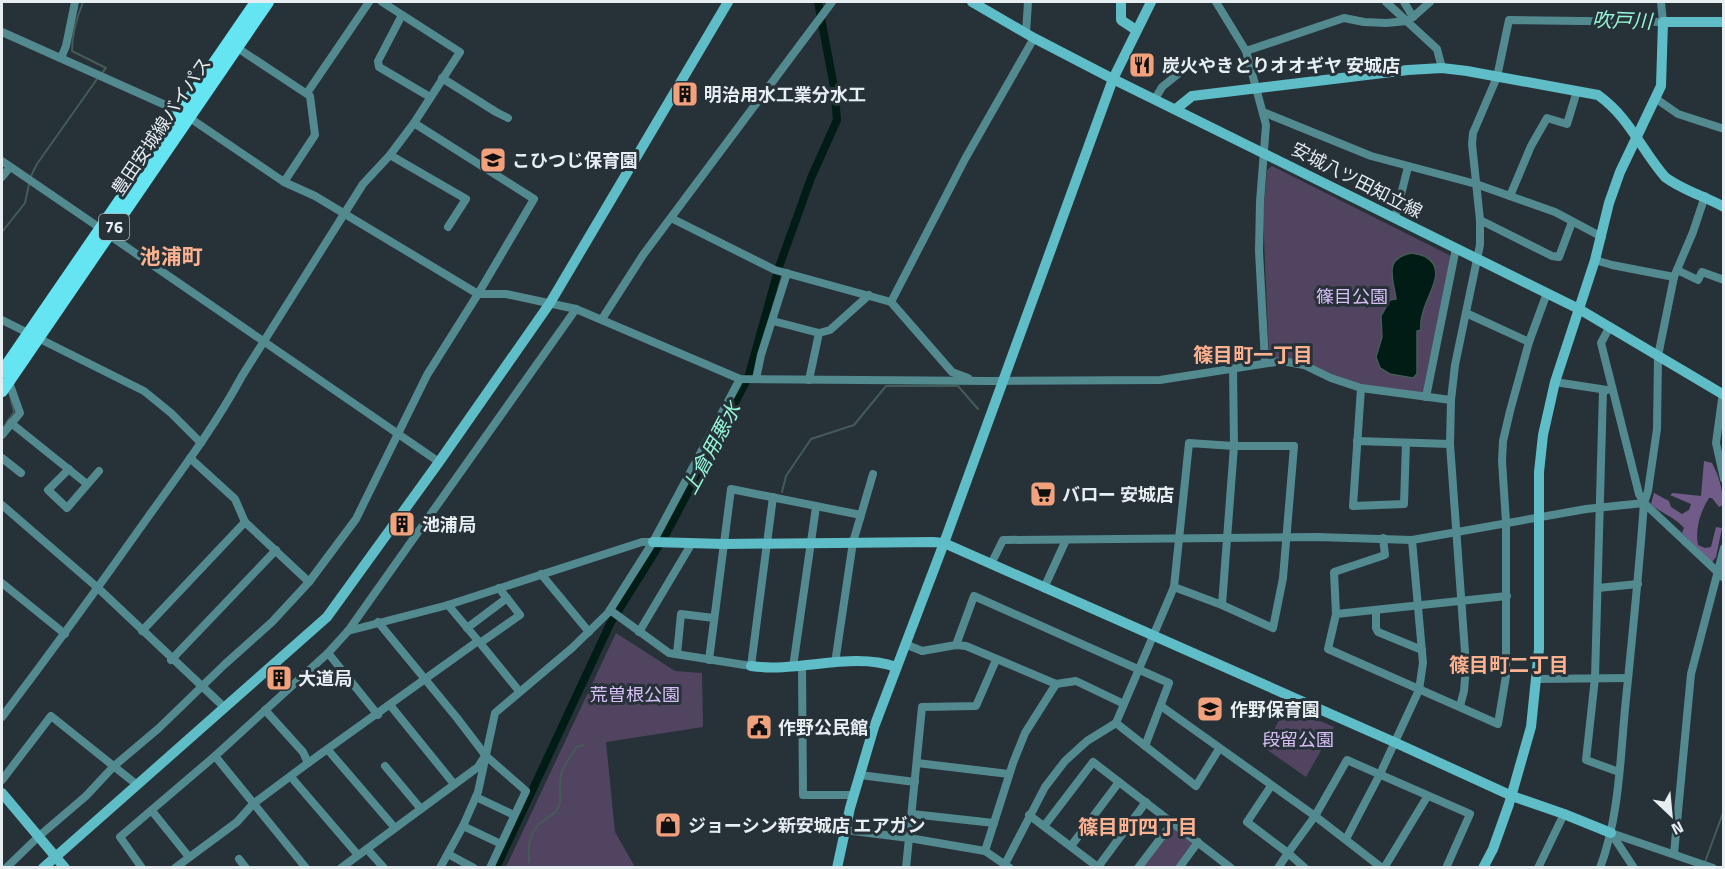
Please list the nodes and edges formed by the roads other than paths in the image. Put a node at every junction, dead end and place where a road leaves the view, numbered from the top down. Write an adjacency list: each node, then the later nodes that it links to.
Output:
1 (75, 2): 26 (street)
2 (256, 2): 40 (main road, 豊田安城線バイパス / 76)
3 (268, 2): 24 (main road, 豊田安城線バイパス / 76)
4 (369, 2): 34 (street)
5 (382, 2): 17 (street)
6 (728, 2): 74 (street)
7 (832, 2): 57 (street)
8 (972, 2): 23 (street, 安城八ツ田知立線)
9 (1028, 2): 23 (street)
10 (1121, 2): 21 (street)
11 (1151, 2): 21 (street)
12 (1216, 2): 25 (street)
13 (1386, 2): 18 (street)
14 (1404, 2): 18 (street)
15 (1430, 2): 18 (street)
16 (1661, 2): 19 (street)
17 (402, 15): 30 (street); 35 (street)
18 (1410, 19): 25 (street); 27 (street)
19 (1663, 22): 20 (street); 29 (street); 36 (street)
20 (1724, 22)
21 (1136, 30): 31 (street)
22 (2, 32): 26 (street)
23 (1030, 35): 31 (street, 安城八ツ田知立線); 73 (street)
24 (236, 47): 34 (street); 40 (main road, 豊田安城線バイパス / 76)
25 (1246, 51): 32 (street)
26 (61, 58): 40 (street)
27 (1442, 68): 29 (street); 32 (street)
28 (1183, 70): 37 (street)
29 (1497, 77): 33 (street); 52 (street)
30 (442, 78): 35 (street); 41 (street)
31 (1113, 79): 37 (street, 安城八ツ田知立線); 93 (street)
32 (1257, 90): 38 (street); 39 (street)
33 (1577, 91): 44 (street); 53 (street)
34 (307, 93): 51 (street)
35 (430, 97): 42 (street)
36 (1655, 98): 43 (street); 44 (street)
37 (1155, 99): 38 (street, 安城八ツ田知立線)
38 (1176, 109): 45 (street, 安城八ツ田知立線)
39 (1263, 112): 45 (street); 49 (street)
40 (185, 115): 51 (street); 62 (main road, 豊田安城線バイパス / 76)
41 (508, 118)
42 (414, 123): 46 (street); 71 (street)
43 (1724, 129)
44 (1636, 137): 54 (street); 63 (street)
45 (1264, 152): 58 (street, 安城八ツ田知立線); 87 (street)
46 (390, 155): 56 (street); 61 (street)
47 (2, 161): 48 (street)
48 (9, 167): 50 (street); 62 (street)
49 (1408, 167): 52 (street); 58 (street)
50 (2, 177)
51 (284, 182): 56 (street)
52 (1476, 184): 53 (street); 59 (street)
53 (1510, 196): 60 (street)
54 (1705, 196): 55 (street); 68 (street)
55 (1724, 207)
56 (345, 213): 71 (street); 84 (street)
57 (671, 218): 67 (street); 78 (street)
58 (1395, 219): 64 (street, 安城八ツ田知立線)
59 (1480, 220): 60 (street); 65 (street)
60 (1572, 222): 63 (street)
61 (448, 227)
62 (104, 231): 83 (main road, 豊田安城線バイパス / 76); 84 (street)
63 (1602, 237): 66 (street)
64 (1456, 248): 65 (street, 安城八ツ田知立線); 99 (street)
65 (1476, 258): 70 (street, 安城八ツ田知立線); 77 (street)
66 (1595, 260): 68 (street); 76 (street)
67 (782, 271): 72 (street); 80 (street)
68 (1675, 273): 69 (street); 86 (street)
69 (1724, 280)
70 (1547, 293): 76 (street, 安城八ツ田知立線); 85 (street)
71 (478, 294): 74 (street); 103 (street)
72 (869, 295): 73 (street); 82 (street)
73 (891, 302): 92 (street)
74 (550, 303): 75 (street); 111 (street)
75 (576, 309): 78 (street); 167 (street)
76 (1579, 309): 81 (street, 安城八ツ田知立線); 95 (street)
77 (1467, 313): 85 (street); 100 (street)
78 (602, 319): 89 (street)
79 (2, 320): 83 (street)
80 (773, 321): 82 (street); 90 (street)
81 (1609, 328): 86 (street, 安城八ツ田知立線); 97 (street)
82 (819, 333): 91 (street)
83 (33, 336): 94 (main road, 豊田安城線バイパス / 76); 105 (street)
84 (263, 342): 103 (street); 105 (street)
85 (1529, 342): 126 (street)
86 (1658, 356): 98 (street, 安城八ツ田知立線); 119 (street)
87 (1265, 362): 88 (street); 96 (street)
88 (1233, 367): 93 (street); 108 (street)
89 (740, 379): 90 (street); 134 (street)
90 (753, 380): 91 (street)
91 (809, 380): 92 (street)
92 (971, 380): 93 (street)
93 (1001, 381): 139 (street)
94 (4, 382): 101 (street)
95 (1555, 382): 97 (street); 124 (street)
96 (1361, 388): 99 (street); 104 (street)
97 (1607, 390): 119 (street); 122 (street)
98 (1723, 394): 116 (street)
99 (1426, 397): 100 (street)
100 (1451, 400): 107 (street)
101 (11, 423): 102 (street); 112 (street)
102 (2, 435)
103 (399, 435): 111 (street); 146 (street)
104 (1357, 441): 106 (street); 106 (street)
105 (201, 443): 110 (street)
106 (1407, 443): 107 (street)
107 (1450, 444): 127 (street)
108 (1234, 446): 128 (street); 129 (street); 131 (street)
109 (2, 458): 114 (street)
110 (190, 458): 125 (street); 150 (street)
111 (440, 462): 198 (street)
112 (69, 469): 117 (street); 117 (street)
113 (99, 471): 117 (street)
114 (21, 473)
115 (873, 474): 123 (street)
116 (1724, 478)
117 (87, 484)
118 (773, 497): 121 (street); 137 (street); 140 (street)
119 (1644, 503): 122 (street); 145 (street); 148 (street)
120 (2, 505): 150 (street)
121 (816, 507): 123 (street); 138 (street)
122 (1600, 509): 124 (street); 153 (street)
123 (861, 515): 135 (street)
124 (1539, 517): 126 (street); 188 (street)
125 (245, 522): 142 (street); 166 (street)
126 (1506, 522): 127 (street); 154 (street)
127 (1457, 531): 133 (street); 156 (street)
128 (1287, 537): 129 (street); 130 (street); 158 (street)
129 (1226, 538): 131 (street); 158 (street)
130 (1383, 538): 133 (street); 162 (street)
131 (1179, 539): 132 (street); 149 (street)
132 (1066, 540): 143 (street); 152 (street)
133 (1412, 540): 159 (street)
134 (658, 542): 136 (street); 144 (street); 160 (street)
135 (853, 542): 138 (street); 139 (street); 181 (street)
136 (692, 543): 140 (street); 169 (street)
137 (766, 543): 138 (street); 140 (street); 182 (street)
138 (810, 543): 183 (street)
139 (944, 543): 143 (street); 173 (street)
140 (724, 544): 163 (street)
141 (1724, 548): 145 (street)
142 (276, 550): 146 (street); 178 (street)
143 (991, 564): 152 (street)
144 (541, 574): 151 (street); 168 (street)
145 (1720, 575): 254 (street)
146 (309, 582): 191 (street)
147 (2, 583): 170 (street)
148 (1638, 584): 153 (street); 187 (street)
149 (1174, 587): 158 (street); 171 (street)
150 (98, 588): 166 (street); 170 (street)
151 (500, 588): 155 (street); 157 (street)
152 (1044, 588): 171 (street)
153 (1598, 588): 186 (street)
154 (1507, 596): 156 (street); 197 (street)
155 (507, 598): 165 (street); 172 (street)
156 (1462, 601): 159 (street); 197 (street)
157 (448, 605): 164 (street); 165 (street)
158 (1222, 605)
159 (1418, 605): 161 (street); 175 (street)
160 (610, 610): 168 (street); 169 (street)
161 (1376, 610): 162 (street); 175 (street)
162 (1336, 614): 192 (street)
163 (714, 618): 177 (street); 179 (street)
164 (378, 622): 167 (street); 189 (street)
165 (467, 628): 172 (street)
166 (142, 631): 178 (street)
167 (348, 632): 176 (street)
168 (589, 632): 193 (street)
169 (639, 632): 177 (street)
170 (65, 634): 201 (street)
171 (1153, 635): 185 (street); 203 (street)
172 (479, 642): 189 (street); 193 (street)
173 (905, 644): 174 (street); 184 (street)
174 (956, 645): 180 (street); 185 (street)
175 (1422, 650): 192 (street)
176 (328, 653): 199 (street); 200 (street)
177 (677, 654): 179 (street)
178 (171, 660): 191 (street)
179 (708, 660): 182 (street)
180 (996, 660): 190 (street); 210 (street)
181 (834, 663): 183 (street); 184 (street)
182 (751, 666): 183 (street)
183 (798, 667): 225 (street)
184 (896, 667): 216 (street)
185 (1139, 669): 194 (street); 196 (street)
186 (1595, 678): 187 (street); 188 (street); 213 (street)
187 (1628, 678): 213 (street)
188 (1538, 679): 227 (street)
189 (424, 681): 195 (street); 208 (street)
190 (1056, 684): 194 (street); 214 (street)
191 (201, 687): 198 (street); 211 (street)
192 (1419, 690): 197 (street); 203 (street)
193 (519, 691): 208 (street)
194 (1124, 704): 202 (street)
195 (390, 705): 200 (street); 221 (street)
196 (1161, 706): 204 (street); 205 (street)
197 (1460, 706)
198 (224, 707): 222 (street)
199 (265, 710): 207 (street); 209 (street)
200 (378, 714): 206 (street)
201 (2, 717)
202 (1116, 723): 204 (street); 236 (street)
203 (1394, 742): 215 (street); 227 (street)
204 (1145, 746): 205 (street)
205 (1219, 749): 223 (street)
206 (328, 750): 209 (street); 242 (street)
207 (215, 756): 230 (street); 232 (street)
208 (486, 756): 221 (street); 226 (street); 235 (street)
209 (308, 763): 217 (street)
210 (917, 763): 214 (street); 219 (street)
211 (114, 766): 218 (street); 222 (street); 245 (street)
212 (385, 766): 231 (street)
213 (1620, 772): 244 (street)
214 (1009, 774): 239 (street)
215 (1380, 774): 228 (street); 237 (street); 247 (street)
216 (860, 775): 219 (street); 225 (street)
217 (291, 777): 230 (street); 255 (street)
218 (2, 780)
219 (915, 782): 233 (street)
220 (1119, 782): 229 (street); 240 (street); 250 (street)
221 (454, 783): 231 (street)
222 (136, 784): 257 (street)
223 (1271, 786): 237 (street); 253 (street)
224 (2, 793): 245 (street)
225 (854, 795): 243 (street)
226 (476, 796): 235 (street); 241 (street)
227 (1512, 796): 234 (street); 283 (street)
228 (1426, 797): 281 (street); 282 (street)
229 (1146, 802): 238 (street); 276 (street)
230 (253, 804): 258 (street); 268 (street)
231 (421, 809): 242 (street)
232 (152, 811): 258 (street); 265 (street)
233 (912, 814): 239 (street); 246 (street)
234 (1564, 814): 244 (street); 284 (street)
235 (514, 815): 249 (street)
236 (1029, 815): 240 (street); 260 (street)
237 (1315, 816): 247 (street); 253 (street)
238 (1173, 822): 248 (street); 277 (street)
239 (994, 823): 252 (street)
240 (1045, 825): 250 (street)
241 (463, 826): 249 (street); 256 (street)
242 (395, 828): 251 (street)
243 (845, 830): 246 (street); 274 (street)
244 (1611, 833): 254 (street); 285 (street); 286 (street)
245 (38, 837): 257 (street); 262 (street)
246 (909, 838): 252 (street); 275 (street)
247 (1346, 839): 281 (street)
248 (1198, 842): 261 (street); 278 (street)
249 (501, 844): 273 (street)
250 (1071, 846): 276 (street)
251 (367, 849): 255 (street); 270 (street)
252 (985, 851): 260 (street)
253 (1288, 852): 279 (street); 280 (street)
254 (1674, 854): 287 (street)
255 (358, 855): 269 (street)
256 (448, 855): 271 (street); 272 (street)
257 (56, 856): 263 (street); 264 (street)
258 (189, 857): 266 (street)
259 (239, 859): 267 (street)
260 (1007, 866)
261 (1226, 866)
262 (6, 867)
263 (43, 867)
264 (65, 867)
265 (142, 867)
266 (175, 867)
267 (246, 867)
268 (306, 867)
269 (341, 867)
270 (384, 867)
271 (440, 867)
272 (474, 867)
273 (490, 867)
274 (837, 867)
275 (906, 867)
276 (1098, 867)
277 (1138, 867)
278 (1179, 867)
279 (1278, 867)
280 (1305, 867)
281 (1383, 867)
282 (1446, 867)
283 (1483, 867)
284 (1538, 867)
285 (1600, 867)
286 (1634, 867)
287 (1713, 867)

